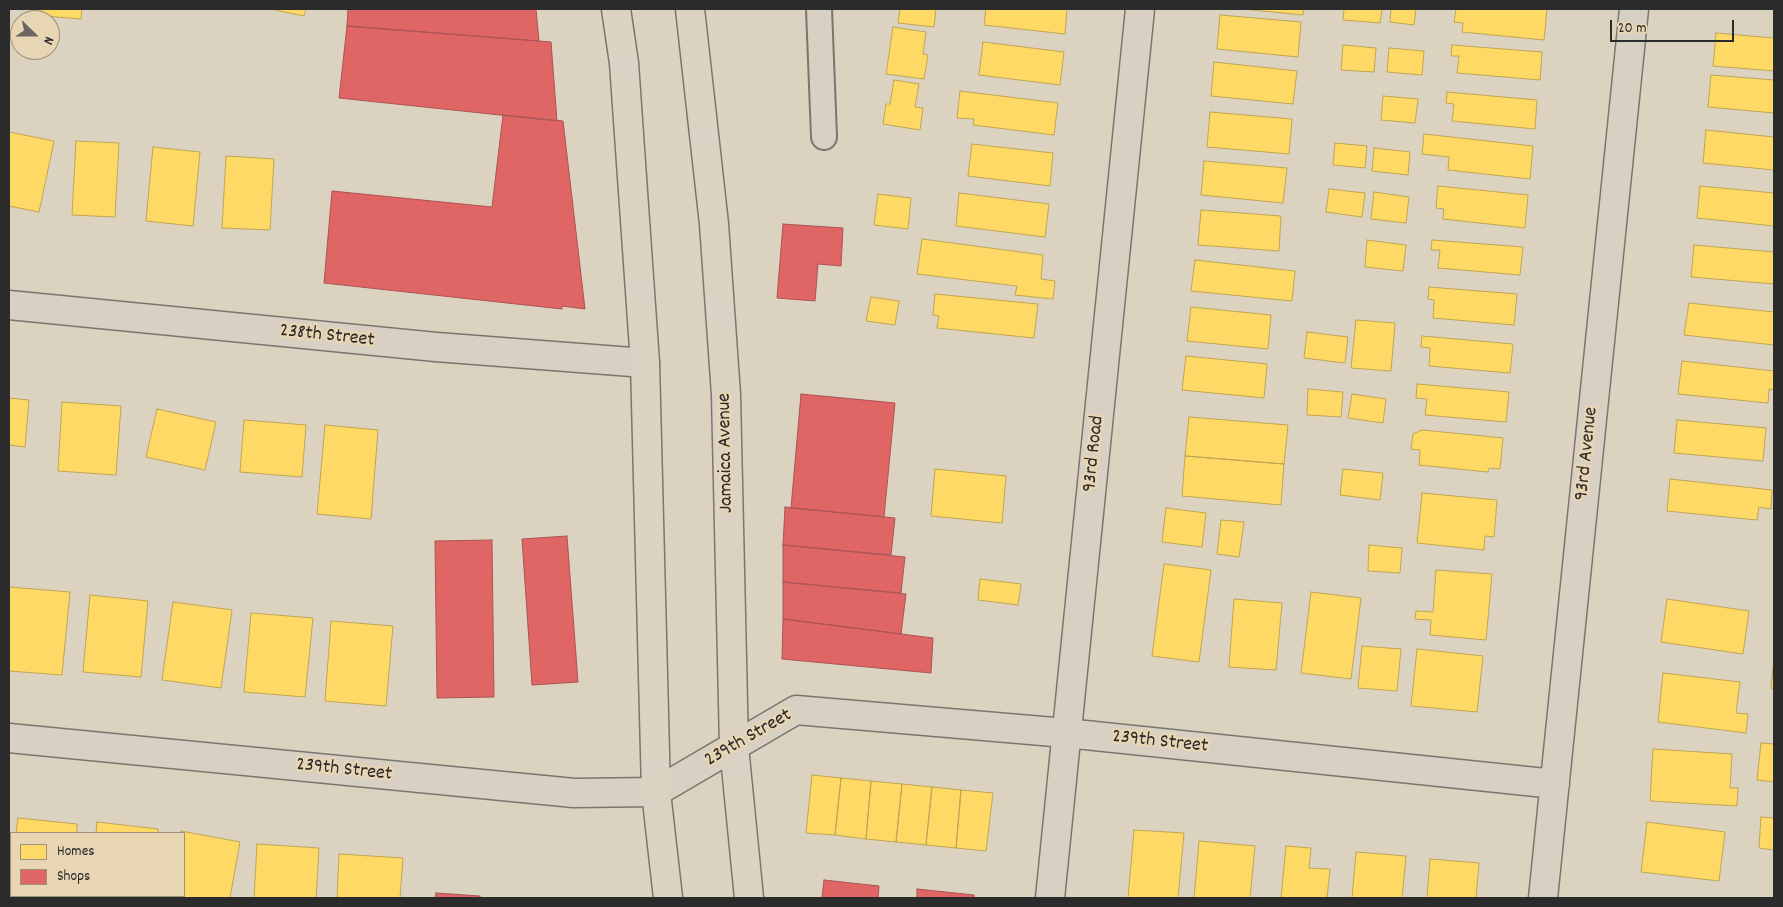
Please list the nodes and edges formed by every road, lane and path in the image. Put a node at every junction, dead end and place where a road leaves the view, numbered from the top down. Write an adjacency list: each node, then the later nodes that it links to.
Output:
1 (616, 9): 8 (main road)
2 (690, 9): 11 (main road, Jamaica Avenue)
3 (820, 9): 6 (lane)
4 (1140, 9): 9 (street, 93rd Road)
5 (1634, 9): 12 (street, 93rd Avenue)
6 (824, 137)
7 (9, 305): 8 (street, 238th Street)
8 (645, 363): 13 (main road)
9 (1066, 734): 11 (street, 239th Street); 12 (street, 239th Street); 16 (street, 93rd Road)
10 (9, 738): 13 (street, 239th Street)
11 (734, 748): 13 (street, 239th Street); 15 (main road, Jamaica Avenue)
12 (1555, 784): 17 (street, 93rd Avenue)
13 (656, 792): 14 (main road)
14 (668, 898)
15 (750, 898)
16 (1050, 898)
17 (1543, 898)

